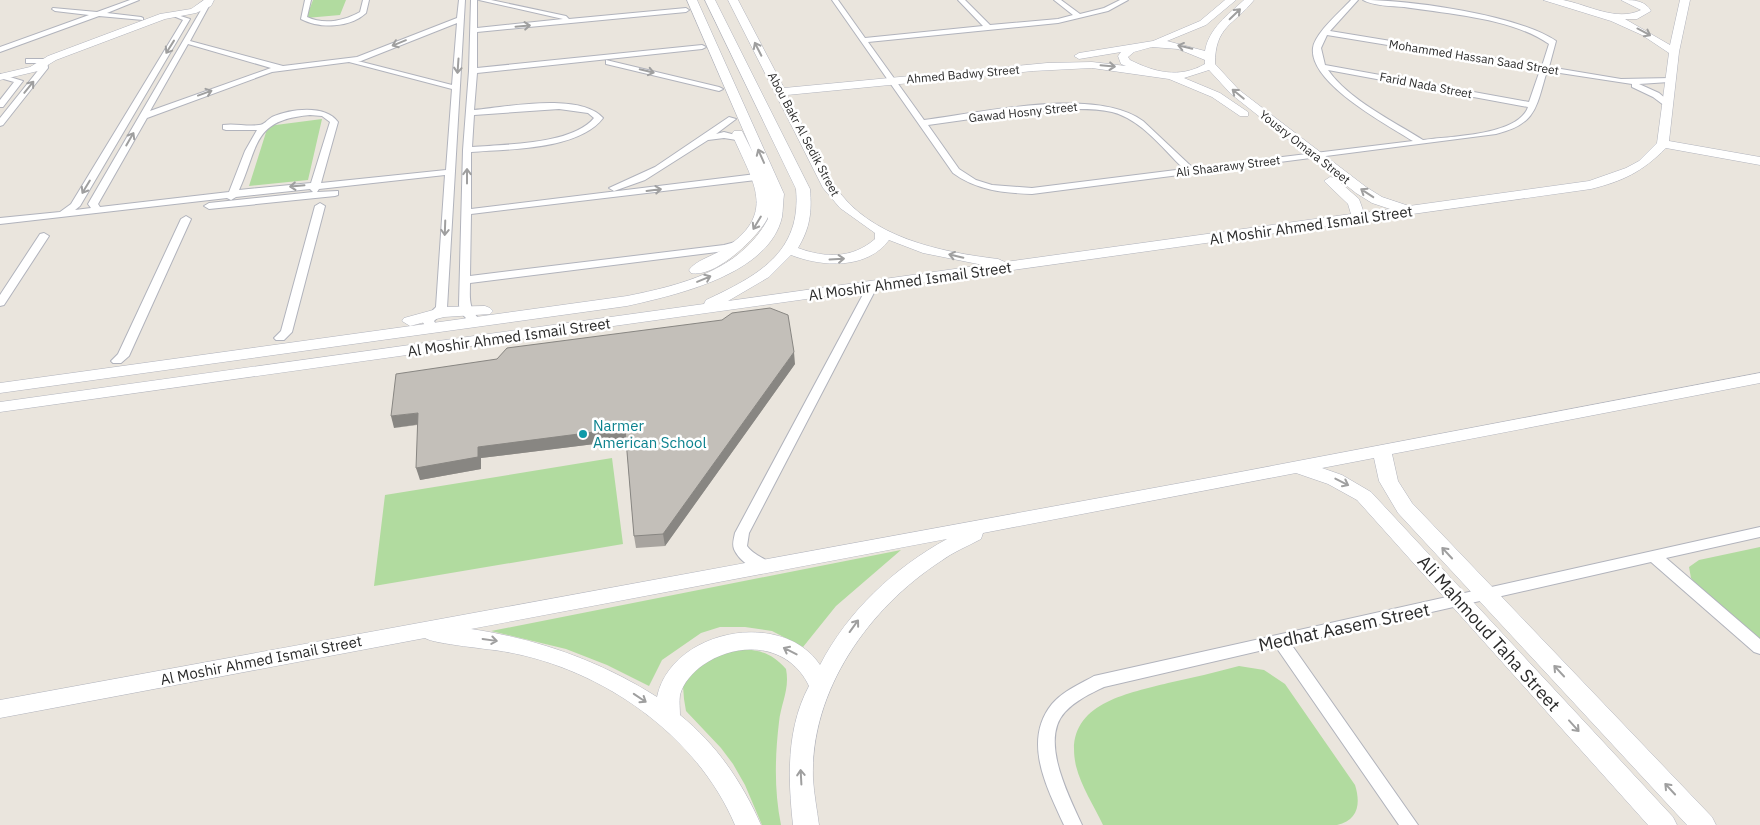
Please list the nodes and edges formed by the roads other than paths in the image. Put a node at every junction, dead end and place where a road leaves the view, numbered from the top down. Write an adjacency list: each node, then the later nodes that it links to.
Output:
1 (136, 0): 25 (street)
2 (192, 0): 24 (street)
3 (308, 0): 4 (street)
4 (366, 0)
5 (462, 0): 33 (street)
6 (474, 0): 36 (street)
7 (482, 0): 26 (street)
8 (710, 0): 34 (street, Abou Bakr Al Sedik Street)
9 (733, 0): 32 (street, Abou Bakr Al Sedik Street)
10 (836, 0): 38 (street, Ali Shaarawy Street)
11 (960, 0): 35 (street)
12 (1057, 0): 28 (street)
13 (1125, 0): 28 (street)
14 (1231, 0): 40 (street)
15 (1249, 0): 51 (street, one-way to 15)
16 (1354, 0): 37 (street)
17 (1366, 0): 57 (street, Ali Shaarawy Street)
18 (1548, 0): 27 (street)
19 (1626, 0): 27 (street)
20 (1685, 0): 45 (street)
21 (207, 2): 24 (street); 39 (street)
22 (687, 3): 30 (street); 42 (street)
23 (55, 9): 25 (street)
24 (168, 12): 29 (street); 52 (street); 64 (street, one-way to 64)
25 (99, 14): 29 (street); 43 (street)
26 (545, 14): 30 (street); 31 (street)
27 (1608, 16): 45 (street, one-way to 45)
28 (1080, 17): 35 (street)
29 (142, 19): 48 (street)
30 (594, 19): 31 (street)
31 (539, 25): 36 (street, one-way to 31)
32 (746, 25): 34 (street); 71 (street, Abou Bakr Al Sedik Street, one-way to 32)
33 (461, 27): 36 (street); 44 (street, one-way to 44); 70 (street, one-way to 70)
34 (723, 27): 111 (street, Abou Bakr Al Sedik Street)
35 (989, 28): 38 (street)
36 (474, 30): 58 (street)
37 (1327, 33): 54 (street); 57 (street, Mohammed Hassan Saad Street)
38 (864, 40): 65 (street, Ali Shaarawy Street)
39 (187, 42): 47 (street); 63 (street)
40 (1147, 44): 41 (street, Ahmed Badwy Street); 51 (street, Yousry Omara Street, one-way to 40)
41 (1135, 47): 59 (street); 65 (street, Ahmed Badwy Street)
42 (707, 49): 46 (street); 66 (street)
43 (0, 50)
44 (382, 50): 50 (street); 56 (street)
45 (1674, 52): 67 (street)
46 (631, 56): 49 (street); 53 (street)
47 (254, 60): 55 (street); 62 (street)
48 (29, 61): 52 (street); 61 (street)
49 (582, 61): 53 (street); 58 (street)
50 (345, 62): 55 (street); 56 (street)
51 (1210, 62): 60 (street); 87 (street, Yousry Omara Street, one-way to 51)
52 (45, 63): 61 (street); 78 (street, one-way to 52)
53 (623, 65): 69 (street, one-way to 69)
54 (1320, 66): 74 (street, Farid Nada Street); 84 (street)
55 (281, 68): 62 (street)
56 (381, 68): 70 (street)
57 (1544, 69): 68 (street, Mohammed Hassan Saad Street); 74 (street, Ali Shaarawy Street)
58 (473, 71): 75 (street)
59 (1146, 72): 60 (street, Ahmed Badwy Street); 65 (street, Ahmed Badwy Street, one-way to 59)
60 (1162, 74): 88 (street, Yousry Omara Street)
61 (1, 75): 73 (street)
62 (252, 76): 76 (street, one-way to 62)
63 (166, 77): 64 (street); 76 (street)
64 (151, 78): 101 (street, one-way to 101)
65 (891, 78): 71 (street, Ahmed Badwy Street); 79 (street, Ali Shaarawy Street)
66 (717, 79): 69 (street); 69 (street); 77 (street); 82 (street)
67 (1669, 80): 68 (street, Mohammed Hassan Saad Street); 72 (street)
68 (1620, 81): 72 (street, Mohammed Hassan Saad Street)
69 (692, 82)
70 (456, 88): 91 (street)
71 (779, 89): 106 (street, Abou Bakr Al Sedik Street)
72 (1668, 104): 85 (street)
73 (0, 105)
74 (1532, 105): 84 (street, Ali Shaarawy Street)
75 (469, 113): 86 (street); 86 (street)
76 (143, 116): 99 (street, one-way to 76)
77 (732, 120): 82 (street); 83 (street)
78 (0, 123)
79 (922, 123): 90 (street, Gawad Hosny Street); 90 (street, Ali Shaarawy Street)
80 (226, 127): 81 (street)
81 (261, 128): 93 (street); 94 (street)
82 (746, 139): 83 (street); 92 (street); 119 (street, one-way to 82)
83 (705, 140): 98 (street)
84 (1421, 142): 87 (street, Ali Shaarawy Street)
85 (1663, 144): 89 (street); 100 (street, Al Moshir Ahmed Ismail Street)
86 (467, 150): 98 (street, one-way to 86)
87 (1316, 155): 88 (street, Ali Shaarawy Street); 100 (street, Yousry Omara Street, one-way to 87)
88 (1300, 157): 90 (street, Ali Shaarawy Street); 102 (street, Yousry Omara Street)
89 (1760, 161)
90 (1191, 171)
91 (449, 176): 93 (street); 95 (street); 110 (street, one-way to 110)
92 (756, 177): 98 (street, one-way to 92); 108 (street, one-way to 108)
93 (315, 184): 94 (street, one-way to 94); 95 (street)
94 (234, 192): 96 (street); 99 (street)
95 (306, 196): 96 (street)
96 (234, 203): 105 (street)
97 (320, 206): 121 (street)
98 (467, 208): 109 (street)
99 (98, 211): 101 (street)
100 (1412, 211): 102 (street, Al Moshir Ahmed Ismail Street)
101 (62, 215): 104 (street)
102 (1359, 218): 114 (street, Al Moshir Ahmed Ismail Street)
103 (186, 219): 122 (street)
104 (0, 222)
105 (0, 230)
106 (882, 231): 111 (street, one-way to 106); 114 (street, Abou Bakr Al Sedik Street, one-way to 106)
107 (44, 236): 117 (street)
108 (740, 244): 112 (street); 113 (street)
109 (465, 245): 110 (street); 115 (street)
110 (444, 247): 120 (street)
111 (790, 250): 118 (street, Abou Bakr Al Sedik Street)
112 (690, 252): 113 (street); 115 (street)
113 (707, 265): 119 (street)
114 (1021, 266): 116 (street, Al Moshir Ahmed Ismail Street)
115 (465, 280): 119 (street)
116 (872, 286): 118 (street, Al Moshir Ahmed Ismail Street); 132 (street)
117 (0, 303)
118 (690, 312): 126 (street, Al Moshir Ahmed Ismail Street)
119 (467, 318): 120 (street)
120 (432, 322): 121 (street); 125 (street)
121 (280, 338): 122 (street)
122 (117, 361): 123 (street)
123 (0, 377)
124 (1760, 378): 127 (street, Al Moshir Ahmed Ismail Street)
125 (0, 388)
126 (0, 407)
127 (1383, 451): 128 (street, Al Moshir Ahmed Ismail Street); 133 (street, Ali Mahmoud Taha Street, one-way to 127)
128 (1296, 467): 129 (street, Al Moshir Ahmed Ismail Street); 134 (street, Ali Mahmoud Taha Street, one-way to 134)
129 (998, 523): 132 (street, Al Moshir Ahmed Ismail Street); 138 (street, one-way to 129)
130 (1760, 532): 131 (street, Medhat Aasem Street)
131 (1654, 556): 133 (street, Medhat Aasem Street); 137 (street)
132 (765, 566): 135 (street, Al Moshir Ahmed Ismail Street)
133 (1488, 595): 134 (street, Medhat Aasem Street); 146 (street, Ali Mahmoud Taha Street, one-way to 133)
134 (1460, 601): 136 (street, Medhat Aasem Street); 145 (street, Ali Mahmoud Taha Street, one-way to 145)
135 (406, 632): 139 (street, Al Moshir Ahmed Ismail Street); 140 (street, one-way to 140)
136 (1280, 641): 143 (street, Medhat Aasem Street); 144 (street)
137 (1760, 648)
138 (820, 686): 140 (street, one-way to 140); 142 (street, one-way to 138)
139 (0, 709)
140 (668, 716): 141 (street)
141 (748, 825)
142 (806, 825)
143 (1073, 825)
144 (1408, 825)
145 (1664, 825)
146 (1703, 825)

